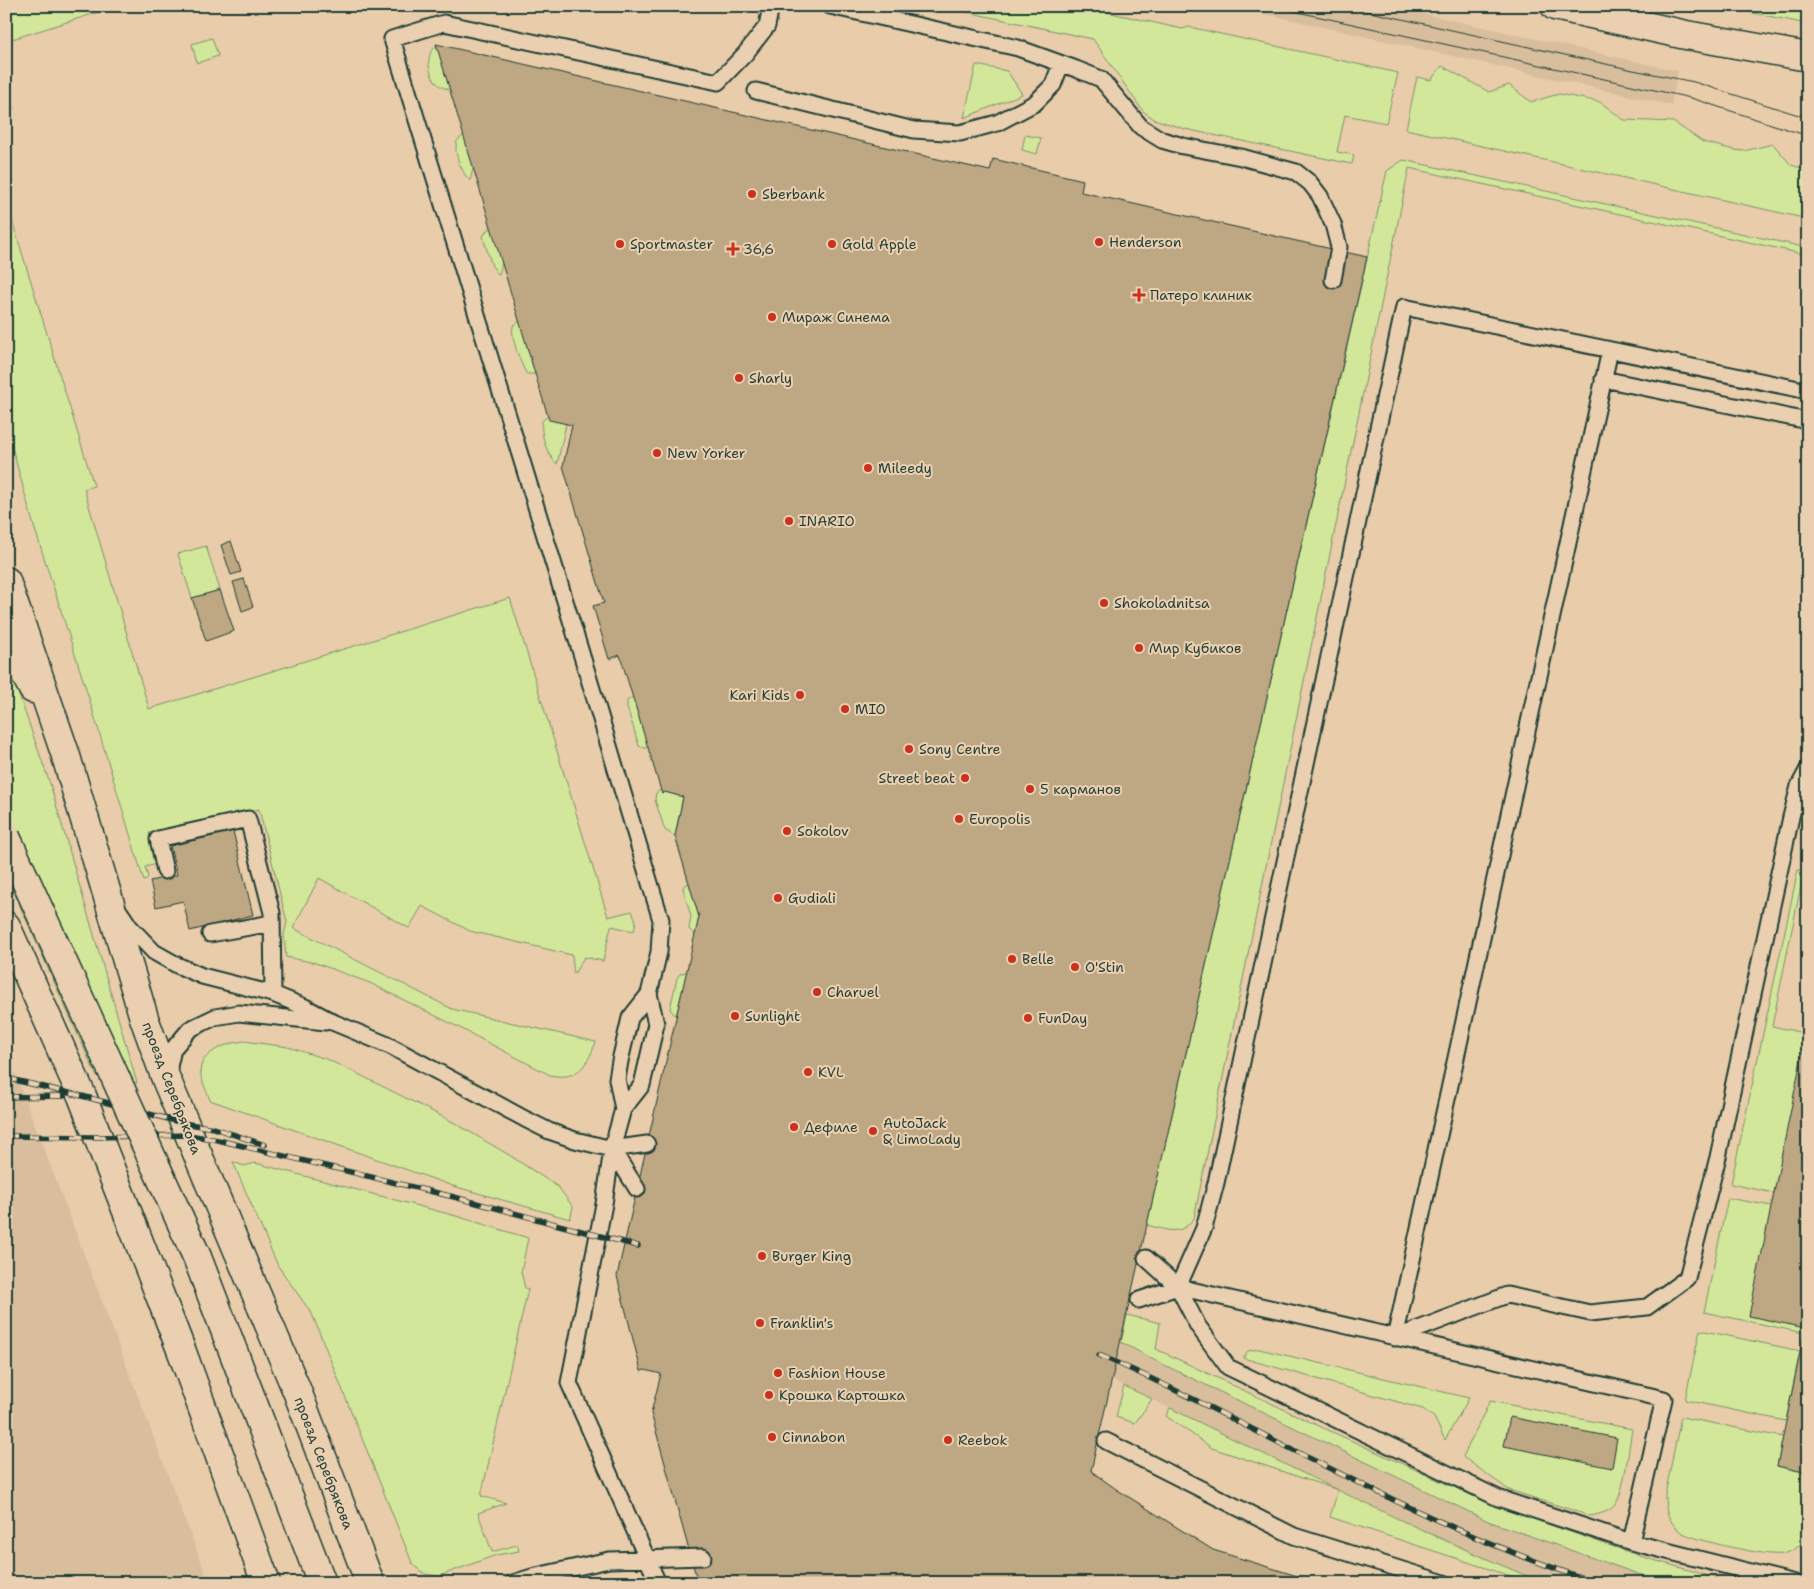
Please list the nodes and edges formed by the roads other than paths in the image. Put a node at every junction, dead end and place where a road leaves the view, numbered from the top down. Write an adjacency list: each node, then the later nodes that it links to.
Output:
1 (771, 6): 23 (lane)
2 (830, 6): 5 (lane)
3 (1555, 6): 4 (main road)
4 (1802, 56)
5 (1062, 64): 6 (lane); 7 (lane)
6 (756, 91)
7 (1333, 280)
8 (1610, 350): 9 (lane); 10 (lane); 31 (lane)
9 (1603, 379): 11 (lane); 33 (lane)
10 (1808, 391)
11 (1808, 421)
12 (6, 581): 14 (main road, проезд Серебрякова)
13 (6, 637): 14 (main road)
14 (65, 754): 18 (main road, проезд Серебрякова)
15 (1808, 769): 33 (lane)
16 (6, 838): 39 (main road, bridge)
17 (165, 871): 19 (lane)
18 (107, 892): 22 (lane); 25 (main road, проезд Серебрякова)
19 (272, 924): 21 (lane); 22 (lane)
20 (6, 926): 38 (main road)
21 (210, 934)
22 (273, 994): 24 (lane)
23 (649, 994): 26 (lane); 26 (lane)
24 (335, 1023): 25 (lane); 28 (lane)
25 (166, 1079): 40 (main road, проезд Серебрякова)
26 (623, 1109): 28 (lane)
27 (648, 1144): 28 (lane)
28 (612, 1149): 29 (lane); 36 (lane)
29 (637, 1189)
30 (1146, 1258): 31 (lane)
31 (1178, 1287): 32 (lane); 33 (lane); 35 (lane)
32 (1139, 1300)
33 (1395, 1338): 35 (lane)
34 (1106, 1441): 43 (lane)
35 (1631, 1542): 44 (lane)
36 (648, 1557): 37 (lane); 41 (lane); 42 (lane)
37 (703, 1557)
38 (266, 1583)
39 (322, 1583)
40 (370, 1583)
41 (513, 1583)
42 (658, 1583)
43 (1444, 1583)
44 (1795, 1583)

